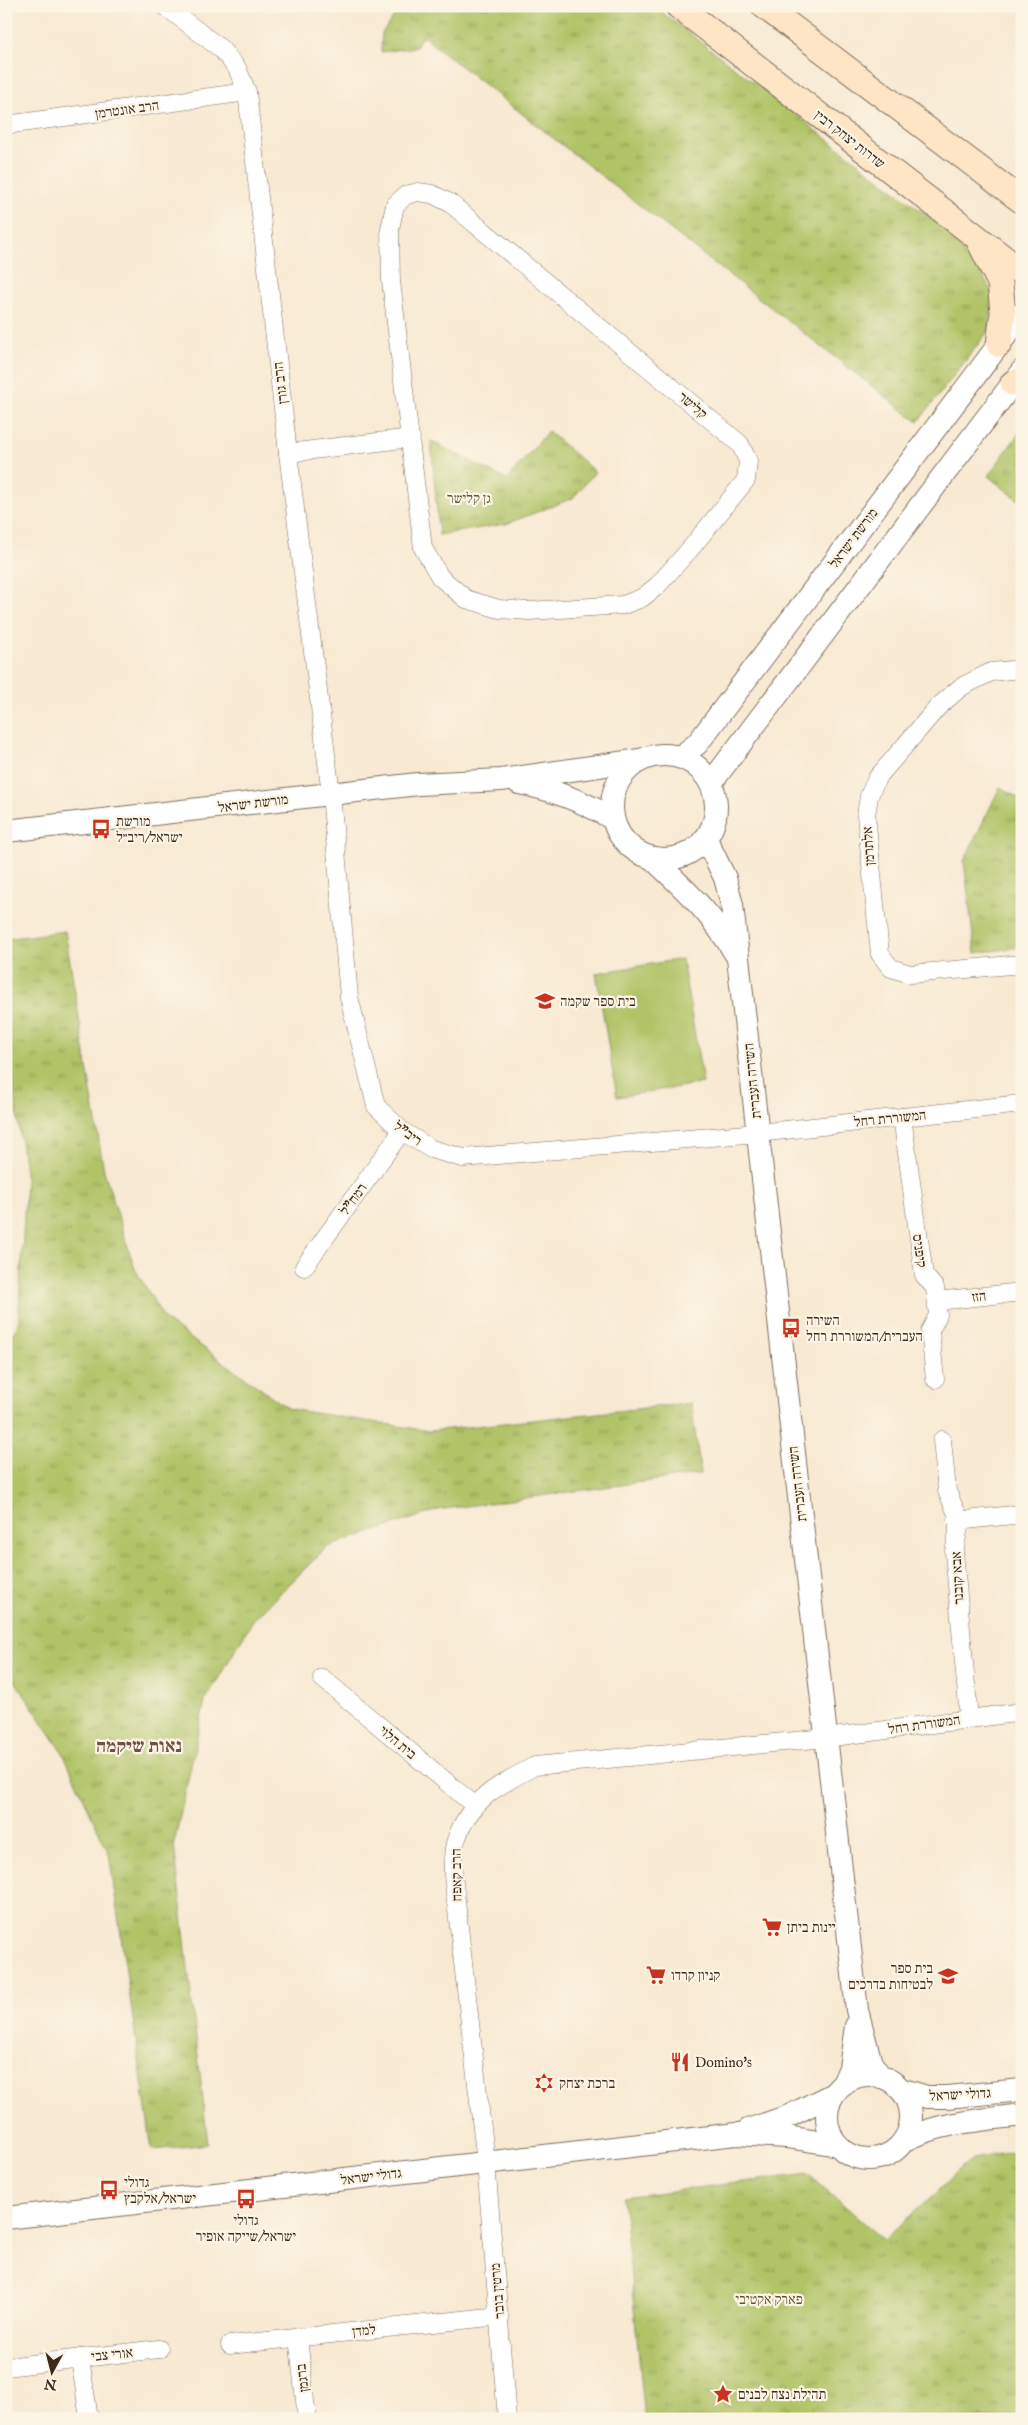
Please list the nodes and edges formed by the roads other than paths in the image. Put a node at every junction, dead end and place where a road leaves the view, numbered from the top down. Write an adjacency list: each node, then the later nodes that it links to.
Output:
1 (165, 6): 4 (street, הרב גורן)
2 (678, 6): 7 (main road, שדרות יצחק רבין)
3 (764, 6): 6 (main road)
4 (247, 92): 5 (street, הרב אונטרמן); 13 (street, הרב גורן)
5 (6, 125)
6 (1022, 201)
7 (976, 237): 8 (main road, שדרות יצחק רבין); 10 (main road)
8 (1022, 272)
9 (1022, 314): 10 (street, מורשת ישראל)
10 (999, 344): 15 (street, מורשת ישראל)
11 (1019, 378): 18 (street)
12 (411, 438): 12 (street, קלישר); 13 (street)
13 (288, 453): 19 (street, הרב גורן)
14 (1022, 669): 25 (street, אלתרמן)
15 (680, 757): 16 (street); 18 (street)
16 (640, 760): 17 (street, מורשת ישראל); 20 (street)
17 (501, 780): 19 (street, מורשת ישראל); 20 (street, מורשת ישראל)
18 (711, 783): 22 (street)
19 (331, 794): 21 (street, מורשת ישראל); 28 (street, ריב"ל)
20 (613, 819): 23 (street)
21 (6, 831)
22 (706, 839): 23 (street); 24 (street, השירה העברית)
23 (652, 858): 24 (street, השירה העברית)
24 (738, 958): 29 (street, השירה העברית)
25 (1022, 964)
26 (1022, 1104): 27 (street, המשוררת רחל)
27 (902, 1117): 29 (street, המשוררת רחל); 32 (street, קיפניס)
28 (402, 1132): 29 (street, ריב"ל); 30 (street, רמח"ל)
29 (758, 1133): 40 (street, השירה העברית)
30 (304, 1266)
31 (1022, 1292): 32 (street, הזז)
32 (937, 1301): 33 (street)
33 (935, 1379)
34 (942, 1440): 36 (street, אבא קובנר)
35 (1022, 1514): 36 (street)
36 (958, 1520): 39 (street, אבא קובנר)
37 (322, 1678): 41 (street, בית הלוי)
38 (1022, 1712): 39 (street, המשוררת רחל)
39 (969, 1718): 40 (street, המשוררת רחל)
40 (826, 1738): 41 (street, הרב קאפח); 42 (street, השירה העברית)
41 (474, 1805): 50 (street, הרב קאפח)
42 (857, 2010): 43 (street, השירה העברית); 44 (street, השירה העברית)
43 (890, 2083): 44 (street); 45 (street, גדולי ישראל); 48 (street)
44 (838, 2089): 47 (street, גדולי ישראל); 49 (street)
45 (1022, 2090)
46 (1022, 2116): 48 (street, גדולי ישראל)
47 (736, 2134): 49 (street, גדולי ישראל); 50 (street, גדולי ישראל)
48 (904, 2140): 49 (street)
49 (838, 2145)
50 (486, 2162): 51 (street, גדולי ישראל); 52 (street, מרטין בובר)
51 (6, 2218)
52 (499, 2316): 53 (street, למדן); 60 (street, מרטין בובר)
53 (298, 2338): 54 (street, למדן); 59 (street, ברגמן)
54 (230, 2345)
55 (159, 2349): 56 (street, אורי צבי)
56 (80, 2358): 57 (street, אורי צבי); 58 (street)
57 (6, 2367)
58 (88, 2419)
59 (307, 2419)
60 (507, 2419)

